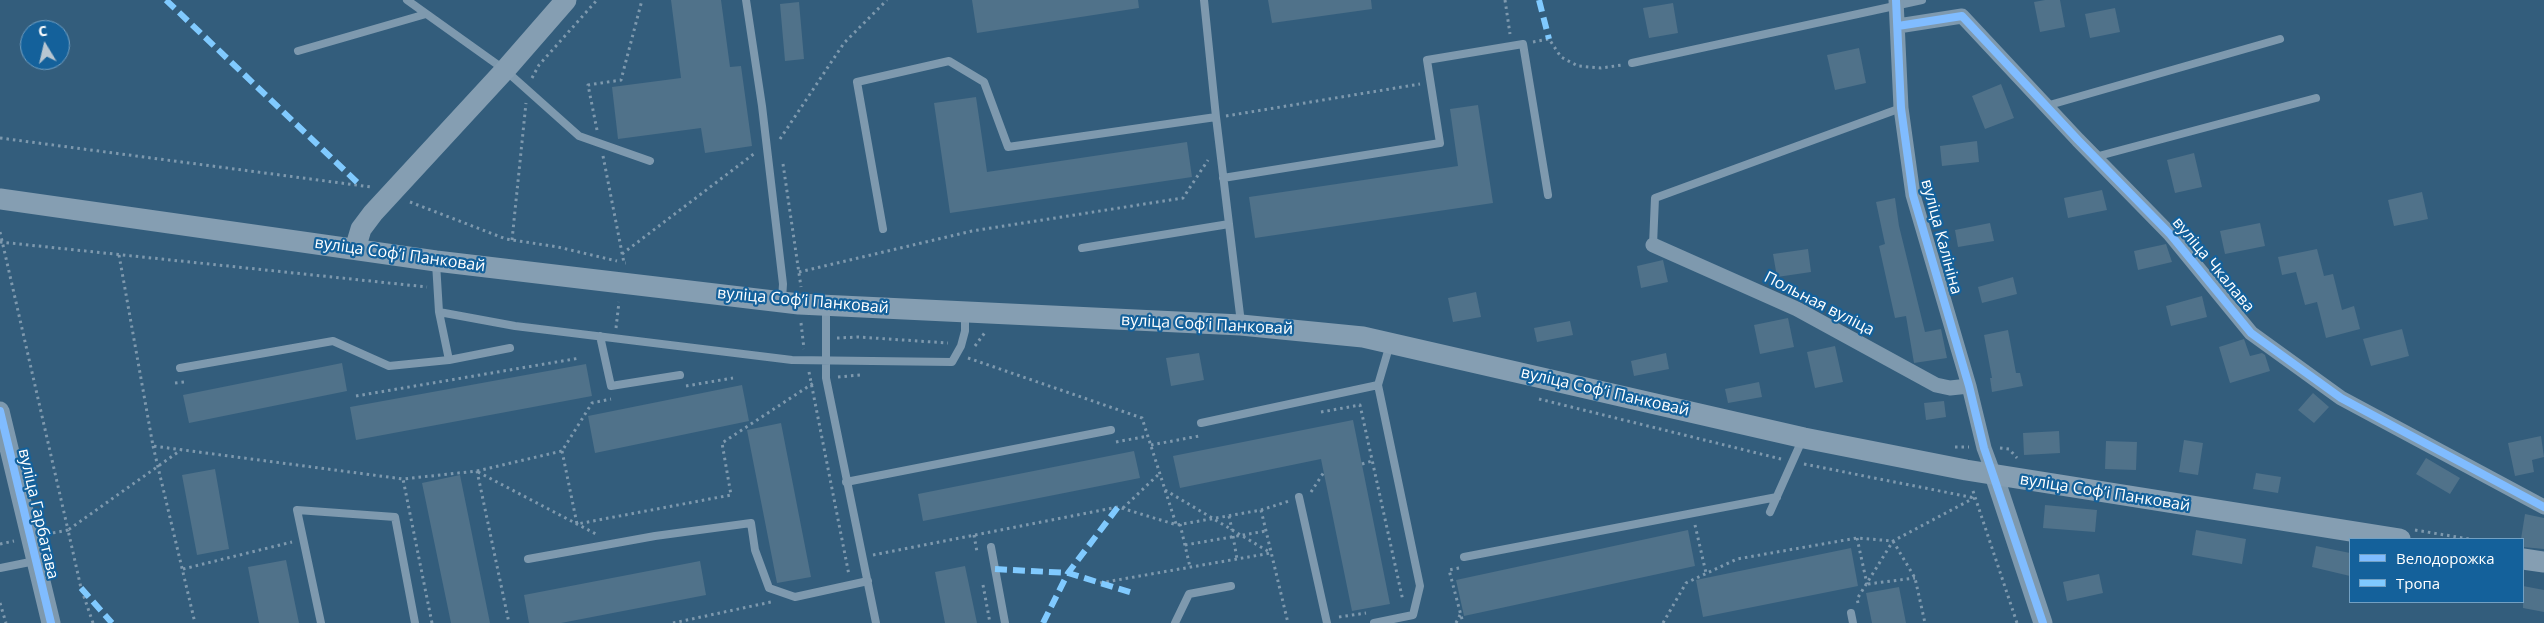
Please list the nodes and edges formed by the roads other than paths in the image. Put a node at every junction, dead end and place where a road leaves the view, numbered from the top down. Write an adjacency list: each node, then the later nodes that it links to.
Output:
1 (407, 0): 7 (lane)
2 (566, 0): 12 (main road)
3 (746, 0): 28 (lane)
4 (1204, 0): 16 (lane)
5 (1922, 0): 6 (lane)
6 (1896, 3): 8 (street, вуліца Калініна); 11 (lane)
7 (426, 14): 10 (lane); 12 (lane)
8 (1898, 26): 14 (street, вуліца Чкалава); 15 (street, вуліца Калініна)
9 (2280, 39): 14 (lane)
10 (298, 51)
11 (1632, 63)
12 (505, 70): 18 (lane); 26 (main road)
13 (2316, 98): 17 (lane)
14 (2046, 106): 17 (street, вуліца Чкалава)
15 (1901, 108): 24 (lane); 41 (street, вуліца Калініна)
16 (1216, 117): 19 (lane); 23 (lane)
17 (2095, 158): 50 (street, вуліца Чкалава)
18 (650, 160)
19 (1223, 178): 20 (lane); 22 (lane)
20 (1548, 195)
21 (0, 199): 26 (main road, вуліца Софʼі Панковай)
22 (1229, 224): 25 (lane); 32 (lane)
23 (882, 229)
24 (1653, 245): 41 (street, Польная вуліца)
25 (1082, 248)
26 (355, 249): 27 (main road, вуліца Софʼі Панковай)
27 (436, 261): 28 (main road, вуліца Софʼі Панковай); 30 (lane)
28 (782, 302): 29 (main road, вуліца Софʼі Панковай)
29 (826, 306): 31 (main road, вуліца Софʼі Панковай); 37 (lane)
30 (439, 312): 33 (lane); 36 (lane)
31 (965, 321): 32 (main road, вуліца Софʼі Панковай); 37 (lane)
32 (1241, 325): 34 (main road, вуліца Софʼі Панковай)
33 (600, 336): 37 (lane); 39 (lane)
34 (1390, 342): 40 (lane); 45 (main road, вуліца Софʼі Панковай)
35 (510, 348): 36 (lane)
36 (449, 360): 38 (lane)
37 (825, 360): 47 (lane)
38 (180, 368)
39 (680, 375)
40 (1378, 385): 43 (lane); 70 (lane)
41 (1969, 386): 46 (street, вуліца Калініна)
42 (0, 411): 57 (street, вуліца Гарбатава)
43 (1201, 423)
44 (1111, 430): 47 (lane)
45 (1804, 438): 46 (main road, вуліца Софʼі Панковай); 49 (lane)
46 (1994, 475): 52 (main road, вуліца Софʼі Панковай); 72 (street)
47 (846, 482): 60 (lane)
48 (1300, 497): 69 (lane)
49 (1777, 497): 51 (lane); 54 (lane)
50 (2544, 507)
51 (1770, 512)
52 (2394, 538)
53 (990, 547): 67 (lane)
54 (1464, 556)
55 (528, 559): 60 (lane)
56 (2524, 559): 58 (main road)
57 (35, 561): 59 (lane); 63 (street, вуліца Гарбатава)
58 (2544, 562)
59 (0, 568)
60 (868, 582): 66 (lane)
61 (1231, 586): 68 (lane)
62 (1851, 613): 71 (lane)
63 (51, 623)
64 (321, 623): 65 (lane)
65 (415, 623)
66 (876, 623)
67 (1005, 623)
68 (1175, 623)
69 (1327, 623)
70 (1374, 623)
71 (1853, 623)
72 (2043, 623)

